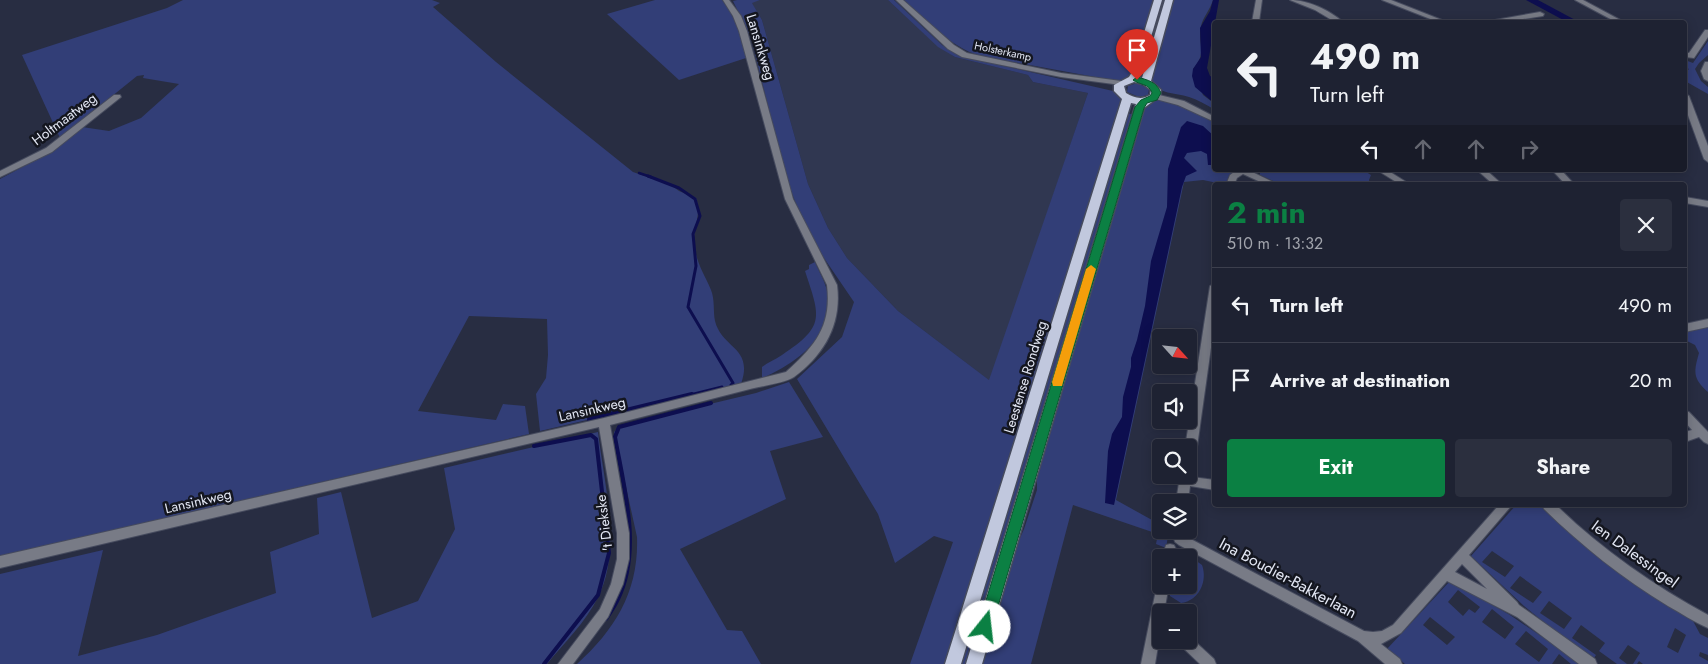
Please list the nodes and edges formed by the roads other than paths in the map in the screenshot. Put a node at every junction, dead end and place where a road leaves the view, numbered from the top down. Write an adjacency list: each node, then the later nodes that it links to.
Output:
1 (726, 0): 48 (street, Lansinkweg)
2 (899, 0): 22 (street, Holsterkamp)
3 (1158, 0): 20 (main road)
4 (1169, 0): 21 (main road)
5 (1259, 0): 11 (street)
6 (1293, 0): 12 (street)
7 (1385, 0): 9 (street)
8 (1578, 0): 15 (street)
9 (1400, 2): 13 (street)
10 (1540, 14): 14 (street)
11 (1255, 20)
12 (1336, 20)
13 (1439, 20)
14 (1506, 20)
15 (1616, 20)
16 (1708, 32): 17 (street)
17 (1687, 55)
18 (1708, 64): 19 (street)
19 (1708, 79)
20 (1133, 80): 21 (main road); 22 (main road)
21 (1146, 82): 23 (main road)
22 (1122, 91): 23 (main road); 66 (main road, Leestense Rondweg)
23 (1152, 96): 26 (street); 27 (street); 67 (main road)
24 (117, 97): 36 (street, Holtmaatweg)
25 (1687, 102): 29 (street)
26 (1212, 113)
27 (1212, 118)
28 (1687, 119): 29 (street)
29 (1696, 122): 30 (street)
30 (1708, 157)
31 (1239, 172): 37 (street)
32 (1246, 172): 38 (street)
33 (1384, 172): 39 (street)
34 (1483, 172): 40 (street)
35 (1558, 172): 41 (street)
36 (0, 174)
37 (1232, 182)
38 (1268, 182)
39 (1401, 182)
40 (1495, 182)
41 (1568, 182)
42 (1687, 200): 43 (street)
43 (1708, 204)
44 (1708, 323): 45 (street)
45 (1687, 328)
46 (1212, 329): 51 (street)
47 (1687, 417): 49 (street)
48 (604, 422): 58 (street, Lansinkweg); 65 (street, 't Diekske)
49 (1704, 436): 50 (street)
50 (1687, 437)
51 (1193, 439)
52 (1197, 480): 53 (street)
53 (1212, 483)
54 (1504, 507): 57 (street)
55 (1550, 507): 61 (street, Ien Dalessingel)
56 (1180, 539): 62 (street, Ina Boudier-Bakkerlaan)
57 (1462, 556): 59 (street); 60 (street)
58 (0, 562)
59 (1446, 574): 60 (street); 62 (street)
60 (1521, 613): 71 (street)
61 (1708, 622)
62 (1363, 637): 70 (street, Ina Boudier-Bakkerlaan)
63 (1152, 648): 68 (street)
64 (1193, 649): 69 (street)
65 (564, 664)
66 (953, 664)
67 (974, 664)
68 (1148, 664)
69 (1209, 664)
70 (1395, 664)
71 (1590, 664)

